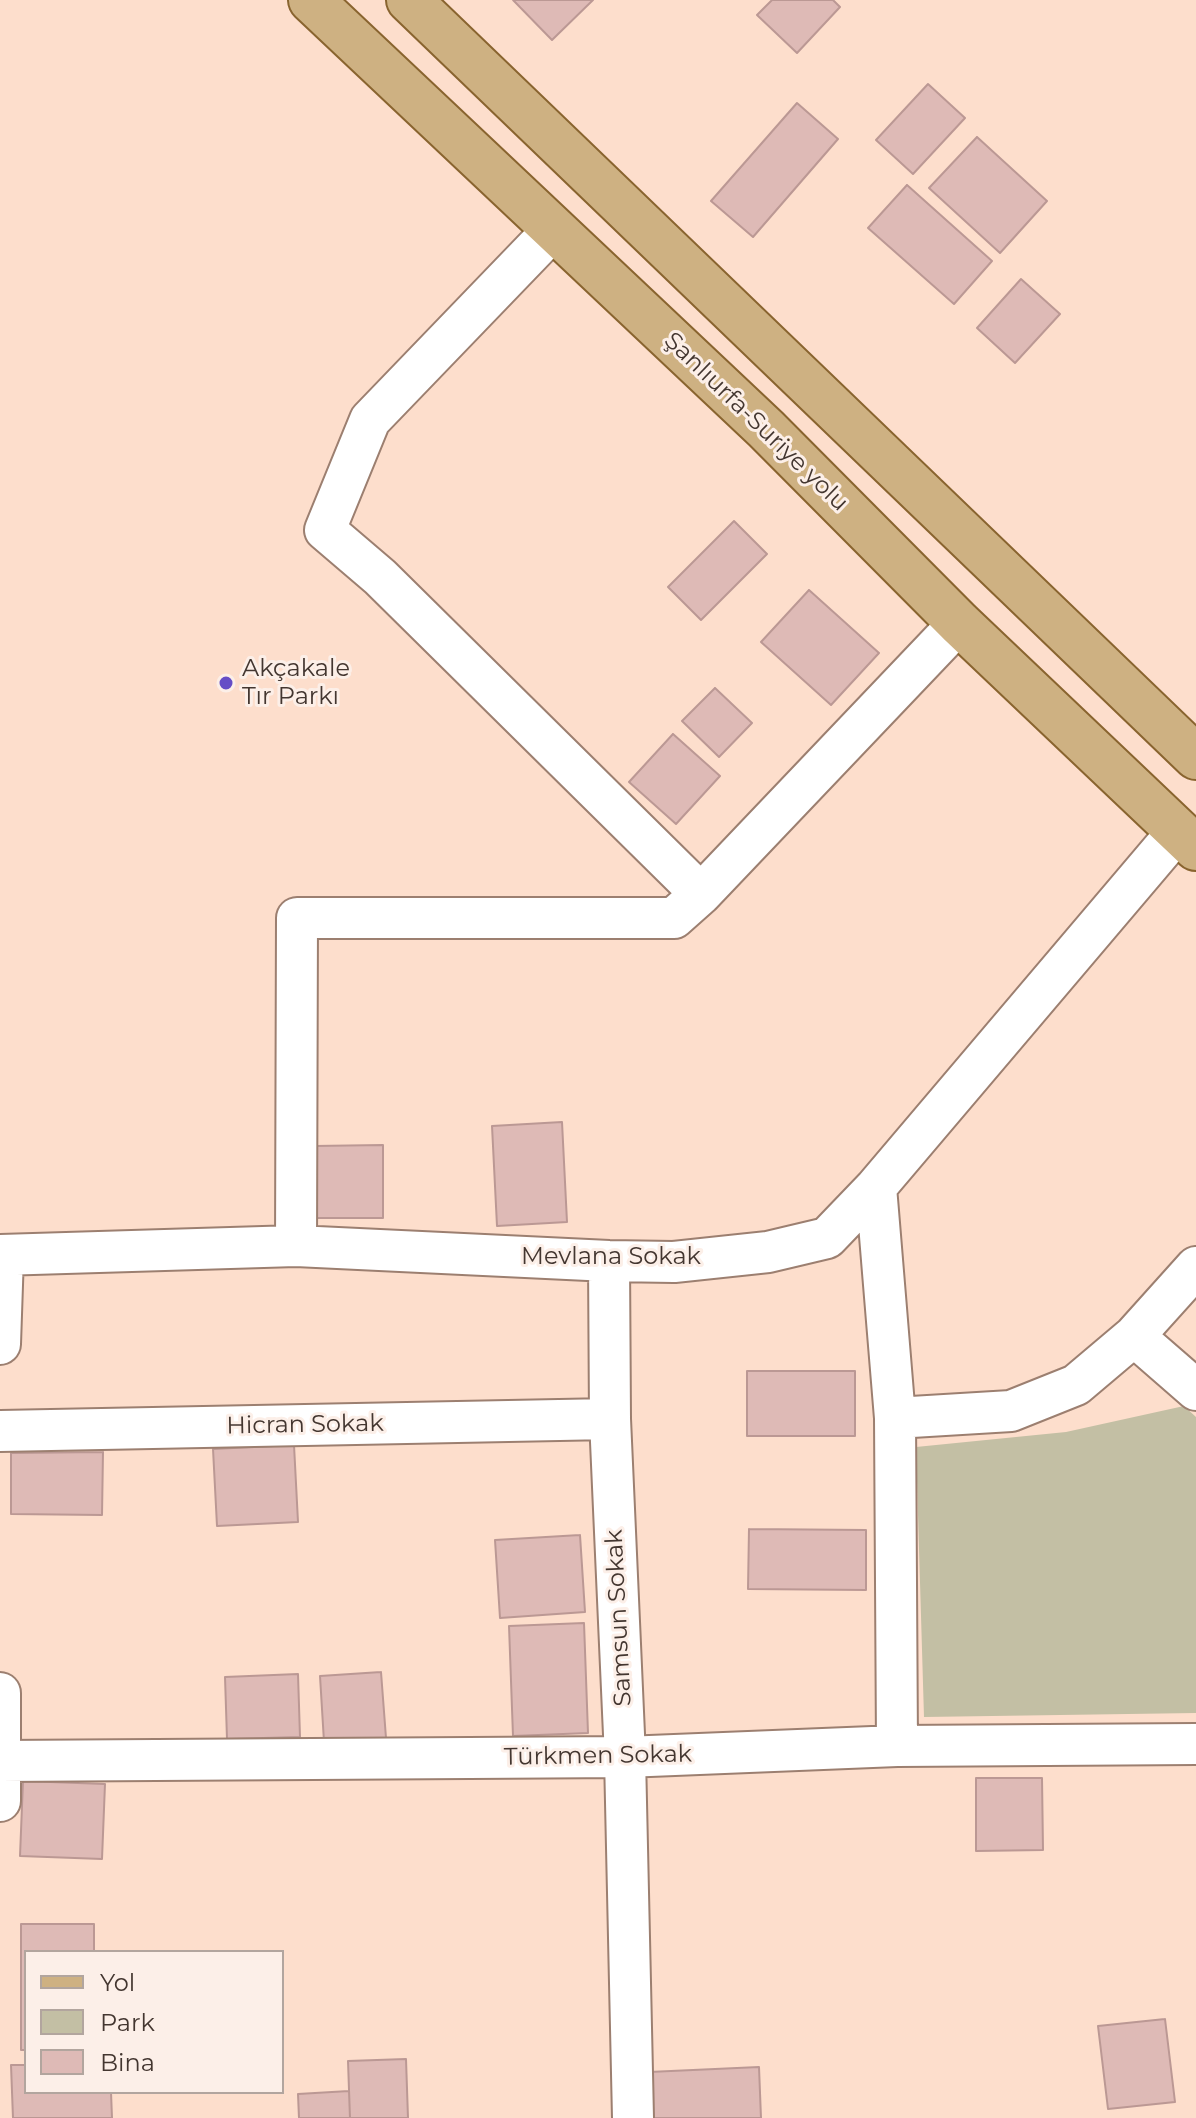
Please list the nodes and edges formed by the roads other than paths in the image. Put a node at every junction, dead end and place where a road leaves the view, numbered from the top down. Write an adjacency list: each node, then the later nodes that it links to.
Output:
1 (311, 0): 3 (main road, Şanlıurfa-Suriye yolu)
2 (409, 0): 5 (main road)
3 (554, 229): 4 (main road, Şanlıurfa-Suriye yolu); 7 (street)
4 (959, 623): 6 (main road, Şanlıurfa-Suriye yolu); 7 (street)
5 (1196, 757)
6 (1187, 839): 8 (street, Mevlana Sokak)
7 (701, 894): 9 (street)
8 (876, 1187): 11 (street, Mevlana Sokak); 16 (street)
9 (296, 1246): 10 (street, Mevlana Sokak); 11 (street, Mevlana Sokak)
10 (2, 1255): 14 (street)
11 (609, 1261): 17 (street, Samsun Sokak)
12 (1196, 1267): 13 (street)
13 (1134, 1336): 15 (street); 16 (street)
14 (0, 1344)
15 (1196, 1390)
16 (895, 1418): 21 (street)
17 (610, 1419): 18 (street, Hicran Sokak); 22 (street, Samsun Sokak)
18 (0, 1431)
19 (0, 1693): 23 (street)
20 (1196, 1744): 21 (street, Türkmen Sokak)
21 (897, 1746): 22 (street, Türkmen Sokak)
22 (625, 1757): 23 (street, Türkmen Sokak); 25 (street, Samsun Sokak)
23 (0, 1761): 24 (street)
24 (0, 1801)
25 (633, 2118)

